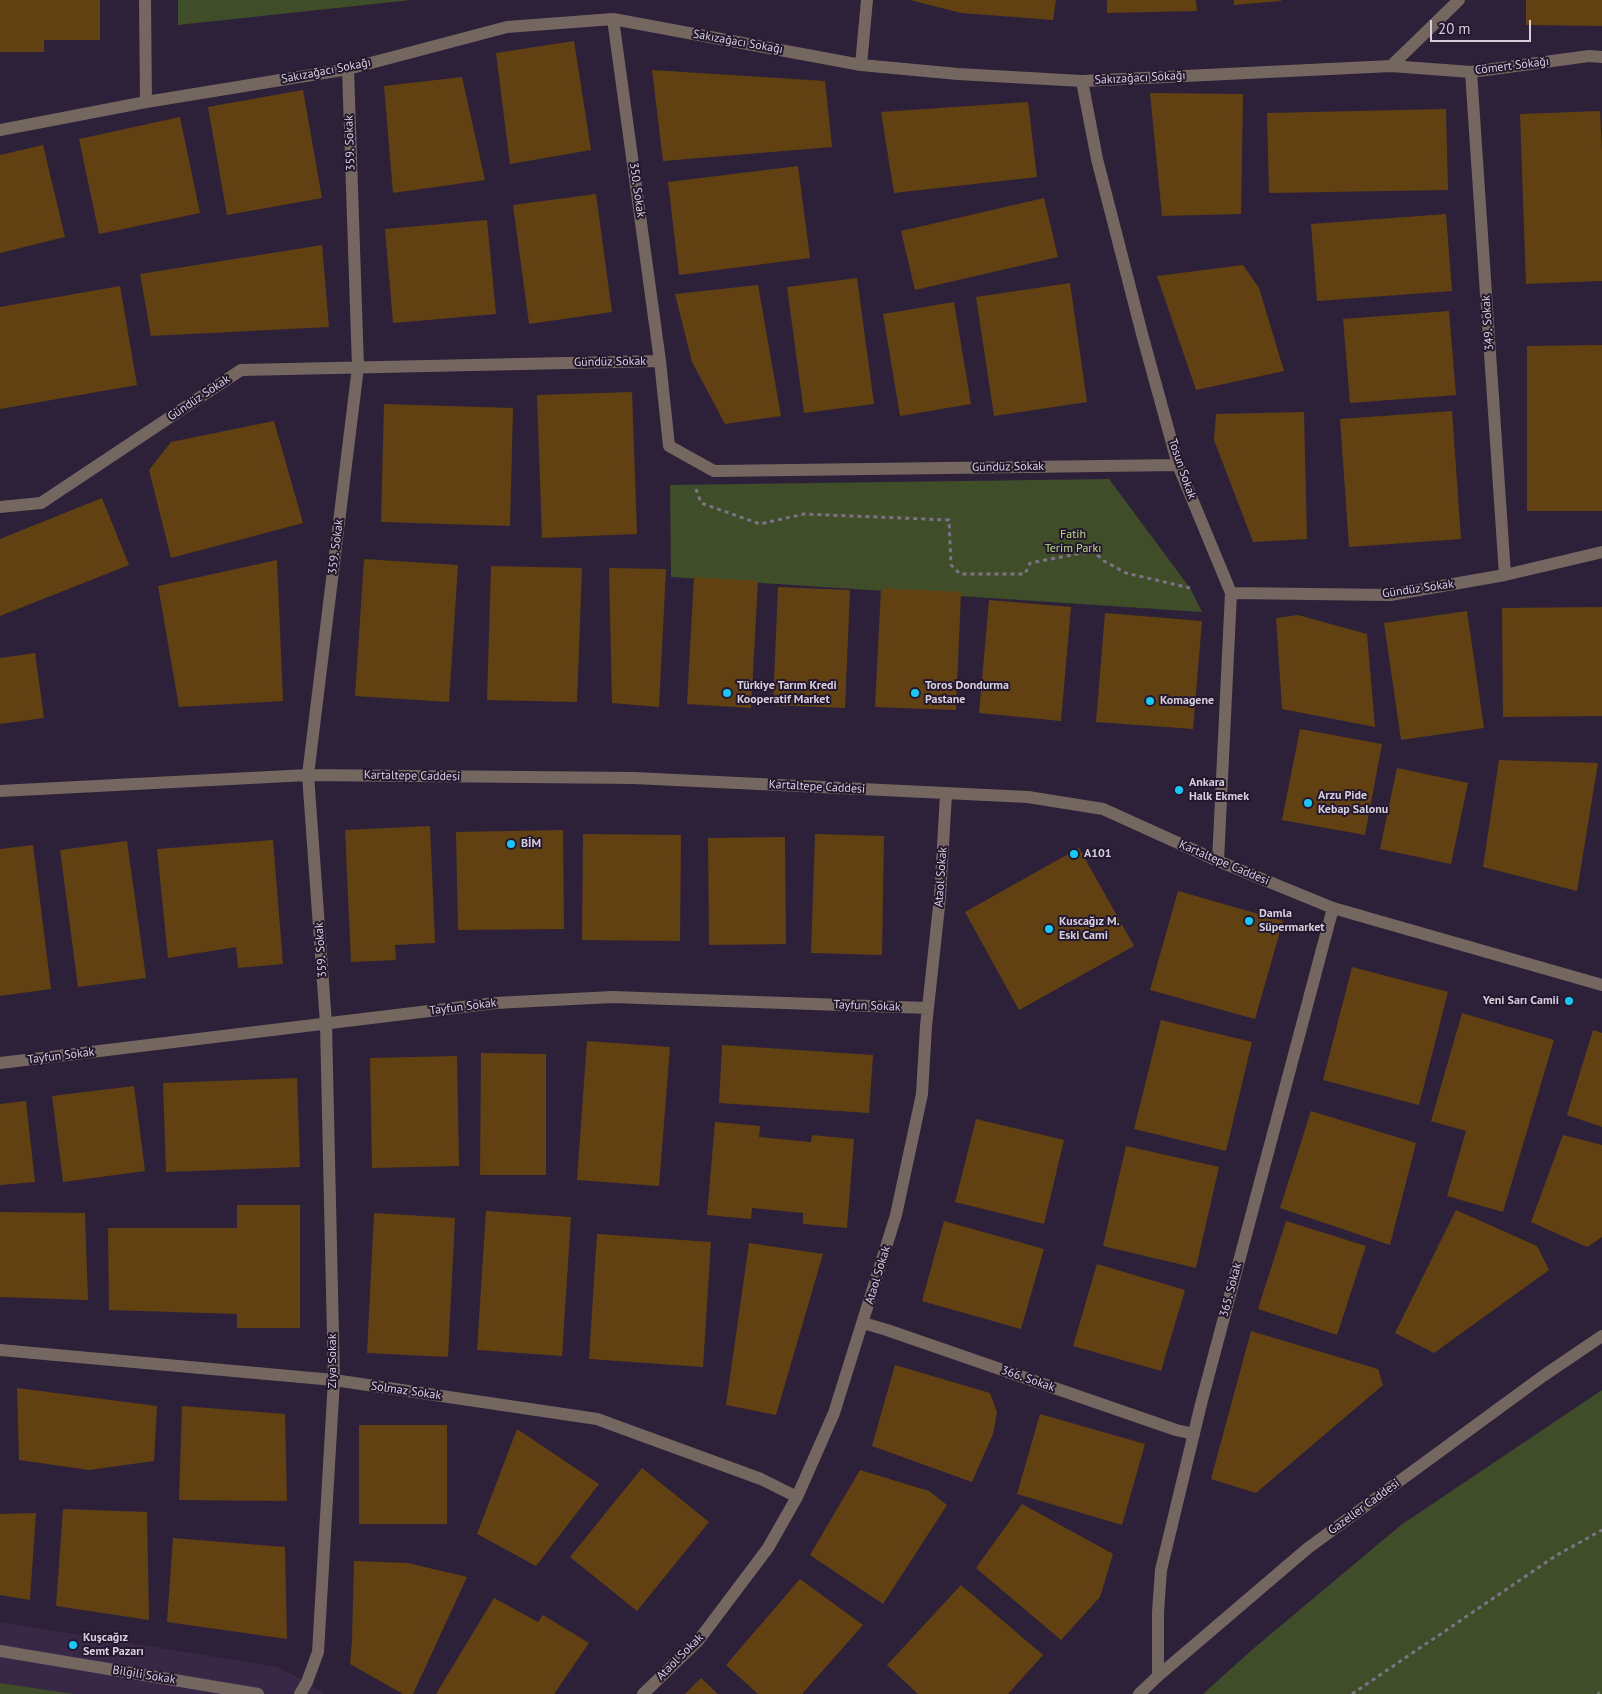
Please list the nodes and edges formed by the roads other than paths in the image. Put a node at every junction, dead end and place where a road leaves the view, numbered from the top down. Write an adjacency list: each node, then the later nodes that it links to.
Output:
1 (145, 0): 11 (street)
2 (867, 0): 6 (street)
3 (1459, 0): 7 (street)
4 (613, 18): 6 (street, Sakızağacı Sokağı); 8 (street, Sakızağacı Sokağı); 13 (street, 350. Sokak)
5 (1602, 57): 9 (street, Cömert Sokağı)
6 (861, 65): 10 (street, Sakızağacı Sokağı)
7 (1391, 66): 9 (street, Cömert Sokağı); 10 (street, Sakızağacı Sokağı)
8 (348, 69): 11 (street, Sakızağacı Sokağı); 14 (street, 359. Sokak)
9 (1471, 72): 18 (street, 349. Sokak)
10 (1082, 81): 15 (street, Tosun Sokak)
11 (146, 102): 12 (street, Sakızağacı Sokağı)
12 (0, 130)
13 (660, 361): 14 (street, Gündüz Sokak); 15 (street, Gündüz Sokak)
14 (358, 368): 16 (street, Gündüz Sokak); 20 (street, 359. Sokak)
15 (1178, 465): 19 (street, Tosun Sokak)
16 (0, 507)
17 (1602, 552): 18 (street, Gündüz Sokak)
18 (1505, 575): 19 (street, Gündüz Sokak)
19 (1231, 593): 23 (street, Tosun Sokak)
20 (308, 775): 21 (street, Kartaltepe Caddesi); 22 (street, Kartaltepe Caddesi); 27 (street, 359. Sokak)
21 (0, 791)
22 (946, 794): 23 (street, Kartaltepe Caddesi); 26 (street, Ataol Sokak)
23 (1218, 861): 24 (street, Kartaltepe Caddesi)
24 (1332, 908): 25 (street, Kartaltepe Caddesi); 33 (street, 365. Sokak)
25 (1602, 985)
26 (928, 1008): 27 (street, Tayfun Sokak); 29 (street, Ataol Sokak)
27 (326, 1024): 28 (street, Tayfun Sokak); 32 (street, Ziya Sokak)
28 (0, 1063)
29 (863, 1323): 33 (street, 366. Sokak); 34 (street, Ataol Sokak)
30 (1602, 1336): 36 (street, Gazeller Caddesi)
31 (0, 1350): 32 (street, Solmaz Sokak)
32 (334, 1380): 34 (street, Solmaz Sokak); 38 (street, Ziya Sokak)
33 (1194, 1434): 36 (street, 365. Sokak)
34 (797, 1497): 39 (street, Ataol Sokak)
35 (0, 1651): 37 (street, Bilgili Sokak)
36 (1158, 1676): 40 (street, Gazeller Caddesi)
37 (258, 1694)
38 (300, 1694)
39 (643, 1694)
40 (1139, 1694)

